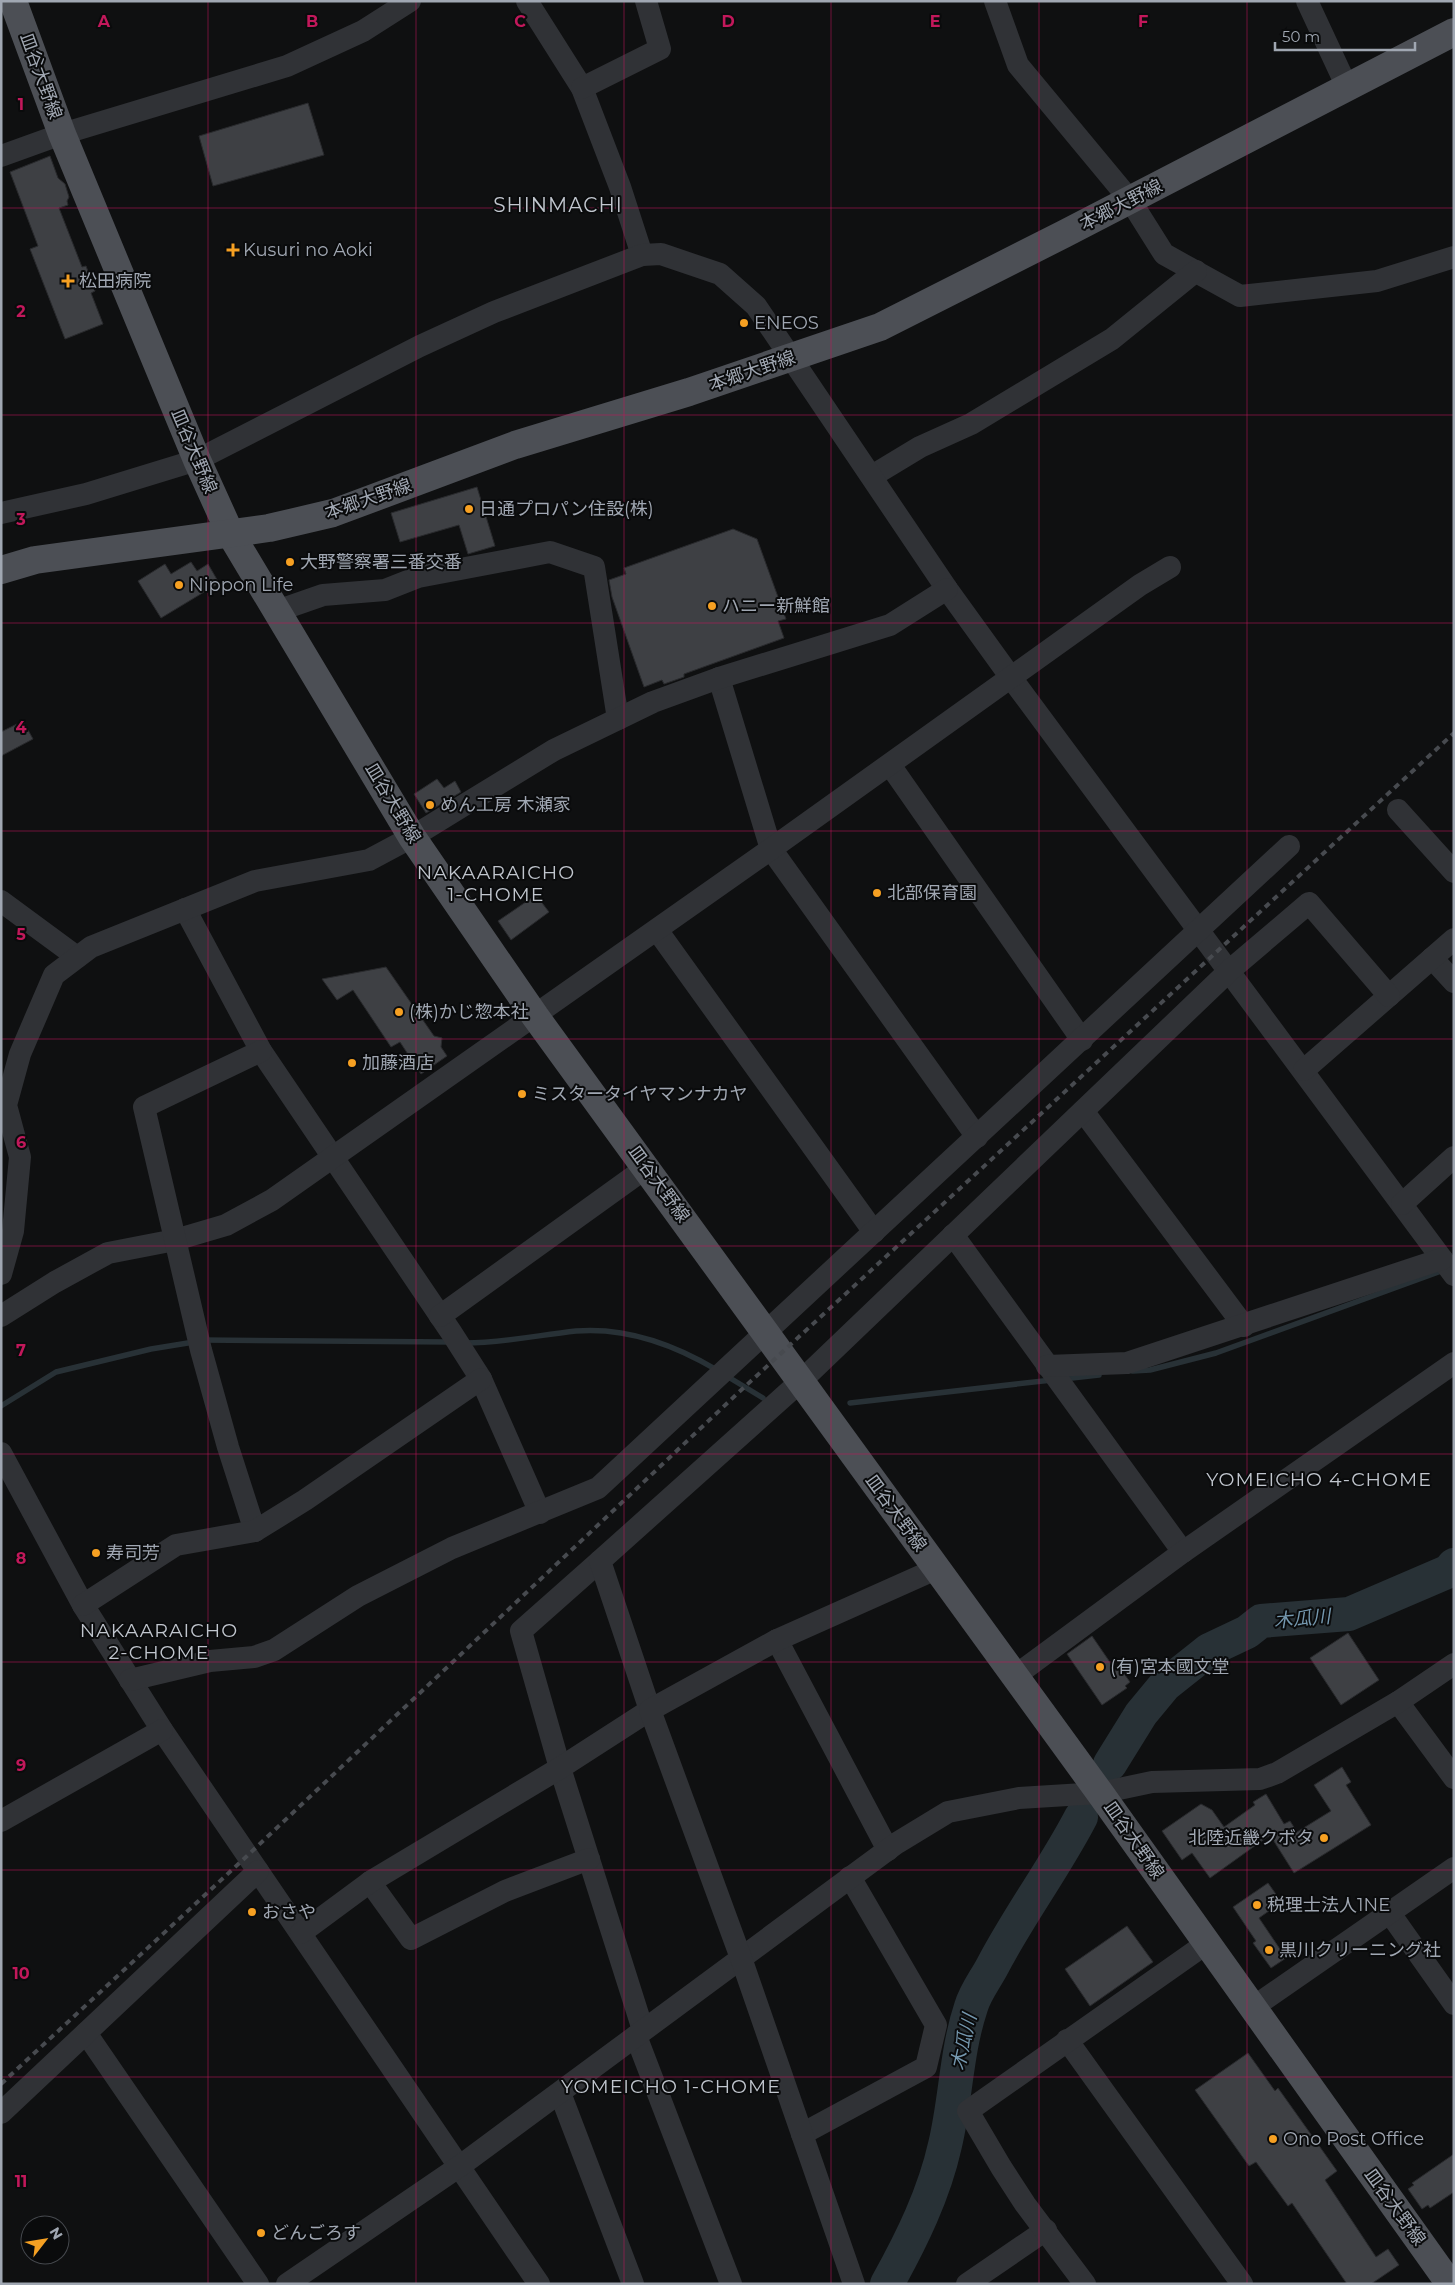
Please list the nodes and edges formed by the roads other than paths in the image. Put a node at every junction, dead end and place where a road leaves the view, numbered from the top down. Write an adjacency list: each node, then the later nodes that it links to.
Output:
1 (13, 1): 10 (main road, 皿谷大野線)
2 (410, 1): 10 (street)
3 (527, 1): 9 (street)
4 (646, 1): 9 (street)
5 (995, 1): 12 (street)
6 (1307, 1): 8 (street)
7 (1454, 32): 8 (main road, 本郷大野線)
8 (1347, 86): 12 (main road, 本郷大野線)
9 (582, 88): 13 (street)
10 (62, 134): 11 (street); 17 (main road, 皿谷大野線)
11 (1, 156)
12 (1130, 200): 15 (street); 16 (main road, 本郷大野線)
13 (642, 255): 16 (street); 17 (street)
14 (1454, 257): 15 (street)
15 (1196, 271): 18 (street)
16 (792, 357): 18 (street); 20 (main road, 本郷大野線)
17 (197, 460): 19 (street); 20 (main road, 皿谷大野線)
18 (872, 476): 23 (street)
19 (1, 514)
20 (230, 533): 22 (main road, 本郷大野線); 24 (main road, 皿谷大野線)
21 (1170, 567): 26 (street)
22 (1, 570)
23 (947, 589): 25 (street); 26 (street)
24 (277, 611): 27 (street); 30 (main road, 皿谷大野線)
25 (719, 678): 27 (street); 32 (street)
26 (1012, 679): 28 (street); 37 (street)
27 (618, 719): 30 (street)
28 (890, 765): 32 (street); 45 (street)
29 (1398, 810): 33 (street)
30 (412, 836): 35 (street); 44 (main road, 皿谷大野線)
31 (1289, 846): 37 (street)
32 (771, 849): 36 (street); 49 (street)
33 (1454, 872)
34 (1, 902): 39 (street)
35 (185, 909): 39 (street); 46 (street)
36 (656, 930): 44 (street); 54 (street)
37 (1199, 932): 41 (street); 45 (street)
38 (1454, 939): 40 (street)
39 (77, 957): 58 (street)
40 (1432, 958): 42 (street); 43 (street)
41 (1229, 971): 43 (street); 47 (street); 48 (street)
42 (1454, 982)
43 (1389, 996): 47 (street)
44 (535, 1016): 50 (street); 52 (main road, 皿谷大野線)
45 (1082, 1040): 49 (street)
46 (261, 1051): 50 (street); 56 (street)
47 (1304, 1070): 53 (street)
48 (1083, 1110): 55 (street); 61 (street)
49 (977, 1137): 54 (street)
50 (334, 1157): 56 (street); 60 (street)
51 (1454, 1157): 53 (street)
52 (647, 1168): 60 (street); 62 (main road, 皿谷大野線)
53 (1402, 1204): 57 (street)
54 (874, 1232): 62 (street)
55 (953, 1235): 64 (street); 66 (street)
56 (176, 1240): 59 (street); 69 (street)
57 (1448, 1267): 61 (street)
58 (1, 1274)
59 (1, 1316)
60 (446, 1324): 65 (street)
61 (1244, 1326): 64 (street)
62 (766, 1332): 66 (main road, 皿谷大野線); 68 (street)
63 (1454, 1364): 70 (street)
64 (1047, 1366): 70 (street)
65 (481, 1379): 68 (street); 69 (street)
66 (801, 1381): 71 (street); 72 (main road, 皿谷大野線)
67 (1, 1453): 73 (street)
68 (540, 1513): 77 (street)
69 (255, 1531): 73 (street)
70 (1183, 1552): 76 (street)
71 (600, 1561): 79 (street); 81 (street)
72 (936, 1569): 74 (street); 76 (main road, 皿谷大野線)
73 (83, 1605): 77 (street)
74 (777, 1640): 79 (street); 85 (street)
75 (1454, 1664): 78 (street)
76 (1015, 1676): 83 (main road, 皿谷大野線)
77 (130, 1680): 80 (street)
78 (1398, 1702): 82 (street); 83 (street)
79 (650, 1710): 81 (street); 94 (street)
80 (162, 1730): 84 (street); 88 (street)
81 (560, 1768): 86 (street); 90 (street)
82 (1454, 1778)
83 (1100, 1793): 85 (street); 93 (main road, 皿谷大野線)
84 (1, 1821)
85 (888, 1850): 89 (street)
86 (589, 1859): 90 (street); 98 (street)
87 (1454, 1868): 91 (street)
88 (258, 1871): 92 (street); 97 (street)
89 (850, 1877): 94 (street); 102 (street)
90 (370, 1882): 92 (street)
91 (1389, 1912): 95 (street); 96 (street)
92 (301, 1933): 103 (street)
93 (1207, 1943): 96 (main road, 皿谷大野線); 99 (street)
94 (741, 1958): 98 (street); 102 (street)
95 (1454, 2004)
96 (1252, 2008): 114 (main road, 皿谷大野線)
97 (86, 2033): 101 (street); 105 (street)
98 (640, 2033): 100 (street); 109 (street)
99 (1067, 2040): 104 (street); 113 (street)
100 (560, 2093): 103 (street); 108 (street)
101 (1, 2113)
102 (802, 2134): 110 (street)
103 (460, 2166): 106 (street); 107 (street)
104 (1046, 2230): 111 (street); 112 (street)
105 (258, 2284)
106 (287, 2284)
107 (539, 2284)
108 (633, 2284)
109 (731, 2284)
110 (854, 2284)
111 (967, 2284)
112 (1084, 2284)
113 (1242, 2284)
114 (1450, 2284)

